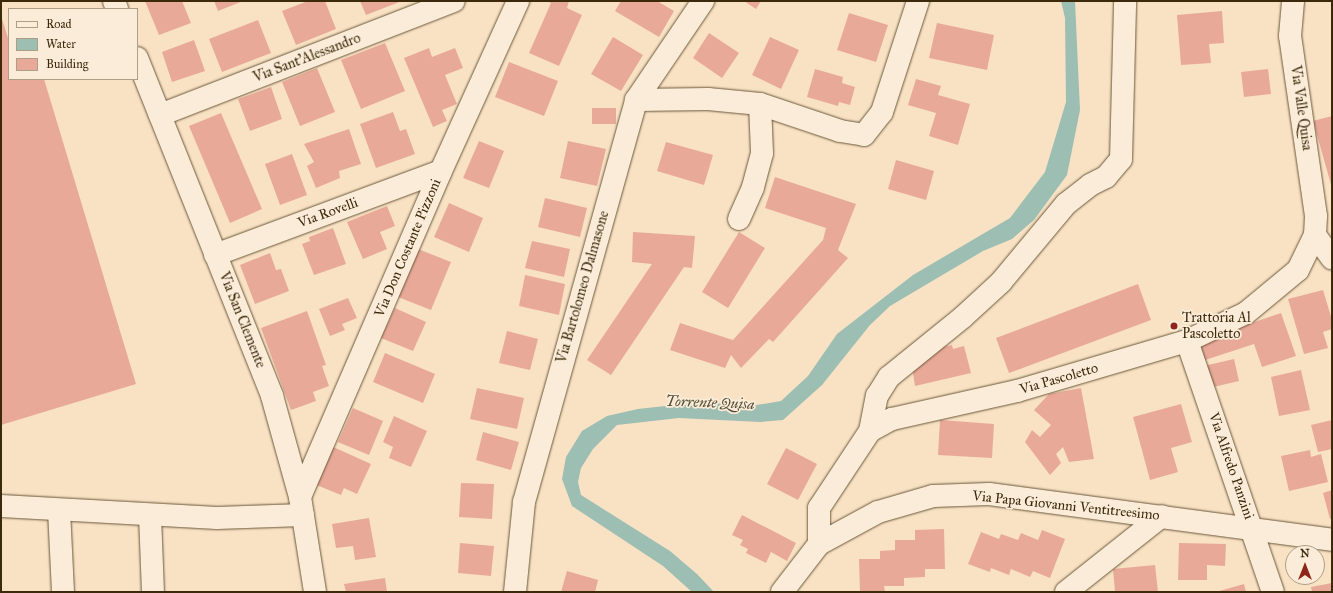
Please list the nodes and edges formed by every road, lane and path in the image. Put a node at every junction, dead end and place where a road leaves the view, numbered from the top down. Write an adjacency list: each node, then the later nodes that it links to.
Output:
1 (454, 1): 10 (street, Via Sant'Alessandro)
2 (518, 1): 11 (street, Via Don Costante Pizzoni)
3 (703, 1): 8 (street, Via Bartolomeo Dalmasone)
4 (918, 1): 9 (street)
5 (1125, 1): 17 (street)
6 (1293, 1): 13 (street, Via Valle Quisa)
7 (138, 60): 10 (street, Via San Clemente)
8 (636, 100): 9 (street); 30 (street, Via Bartolomeo Dalmasone)
9 (760, 104): 12 (street)
10 (160, 115): 14 (street, Via San Clemente)
11 (441, 171): 14 (street, Via Rovelli); 19 (street, Via Don Costante Pizzoni)
12 (739, 219)
13 (1321, 221): 15 (street); 16 (street, Via Pascoletto)
14 (216, 255): 19 (street, Via San Clemente)
15 (1332, 258)
16 (1187, 341): 17 (street, Via Pascoletto); 23 (street, Via Alfredo Panzini)
17 (870, 431): 25 (street, Via Pascoletto)
18 (1, 506): 20 (street)
19 (302, 506): 21 (street); 29 (street, Via San Clemente)
20 (59, 510): 21 (street); 27 (street)
21 (150, 515): 28 (street)
22 (1162, 516): 23 (street, Via Papa Giovanni Ventitreesimo); 25 (street, Via Papa Giovanni Ventitreesimo); 31 (street)
23 (1252, 528): 24 (street, Via Papa Giovanni Ventitreesimo); 32 (street, Via Alfredo Panzini)
24 (1332, 540)
25 (819, 544): 26 (street, Via Papa Giovanni Ventitreesimo)
26 (783, 591)
27 (63, 592)
28 (153, 592)
29 (315, 592)
30 (515, 592)
31 (1066, 592)
32 (1273, 592)

